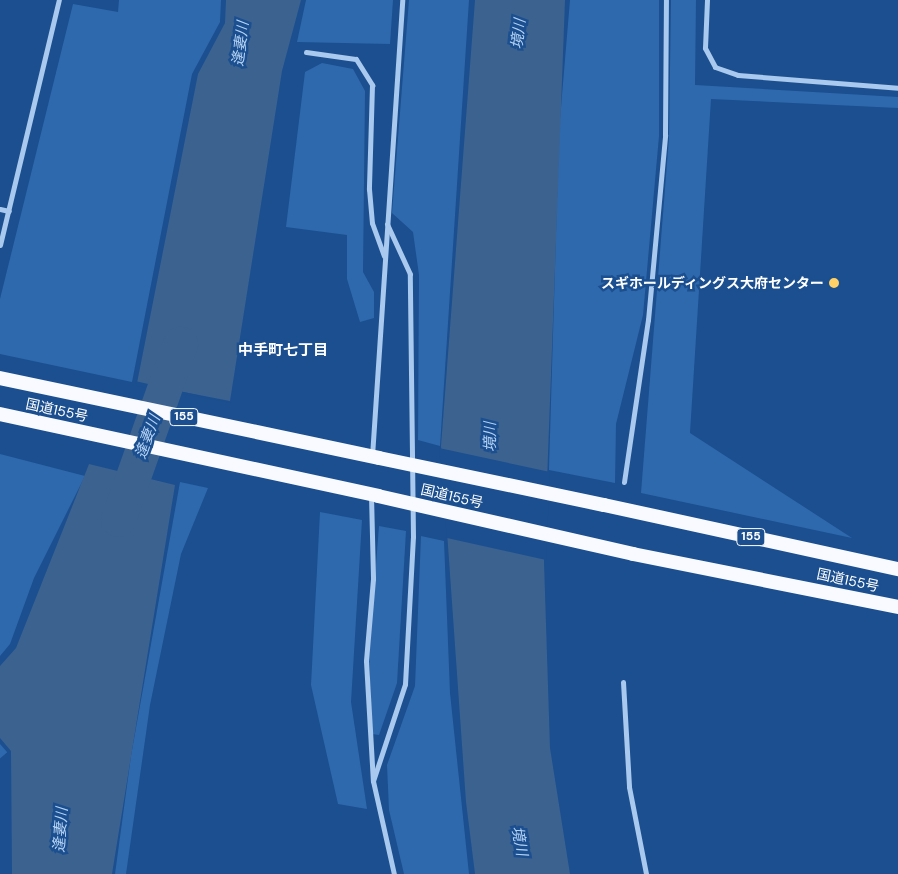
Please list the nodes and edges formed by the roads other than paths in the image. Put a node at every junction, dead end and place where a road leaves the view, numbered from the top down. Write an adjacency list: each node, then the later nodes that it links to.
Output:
1 (59, 0): 8 (street)
2 (402, 0): 9 (street)
3 (666, 0): 15 (street)
4 (707, 0): 6 (street)
5 (306, 52): 11 (street)
6 (898, 88)
7 (0, 209): 8 (street)
8 (10, 211): 10 (street)
9 (387, 224): 11 (street); 20 (street)
10 (0, 246)
11 (384, 259): 14 (street)
12 (0, 378): 14 (highway, 国道155号 / 155)
13 (0, 414): 16 (highway, 国道155号)
14 (373, 457): 17 (highway, 国道155号 / 155, bridge)
15 (624, 482)
16 (372, 495): 18 (highway, 国道155号, bridge); 20 (street)
17 (898, 569)
18 (898, 608)
19 (623, 682): 22 (street)
20 (373, 781): 21 (street)
21 (394, 874)
22 (646, 874)

